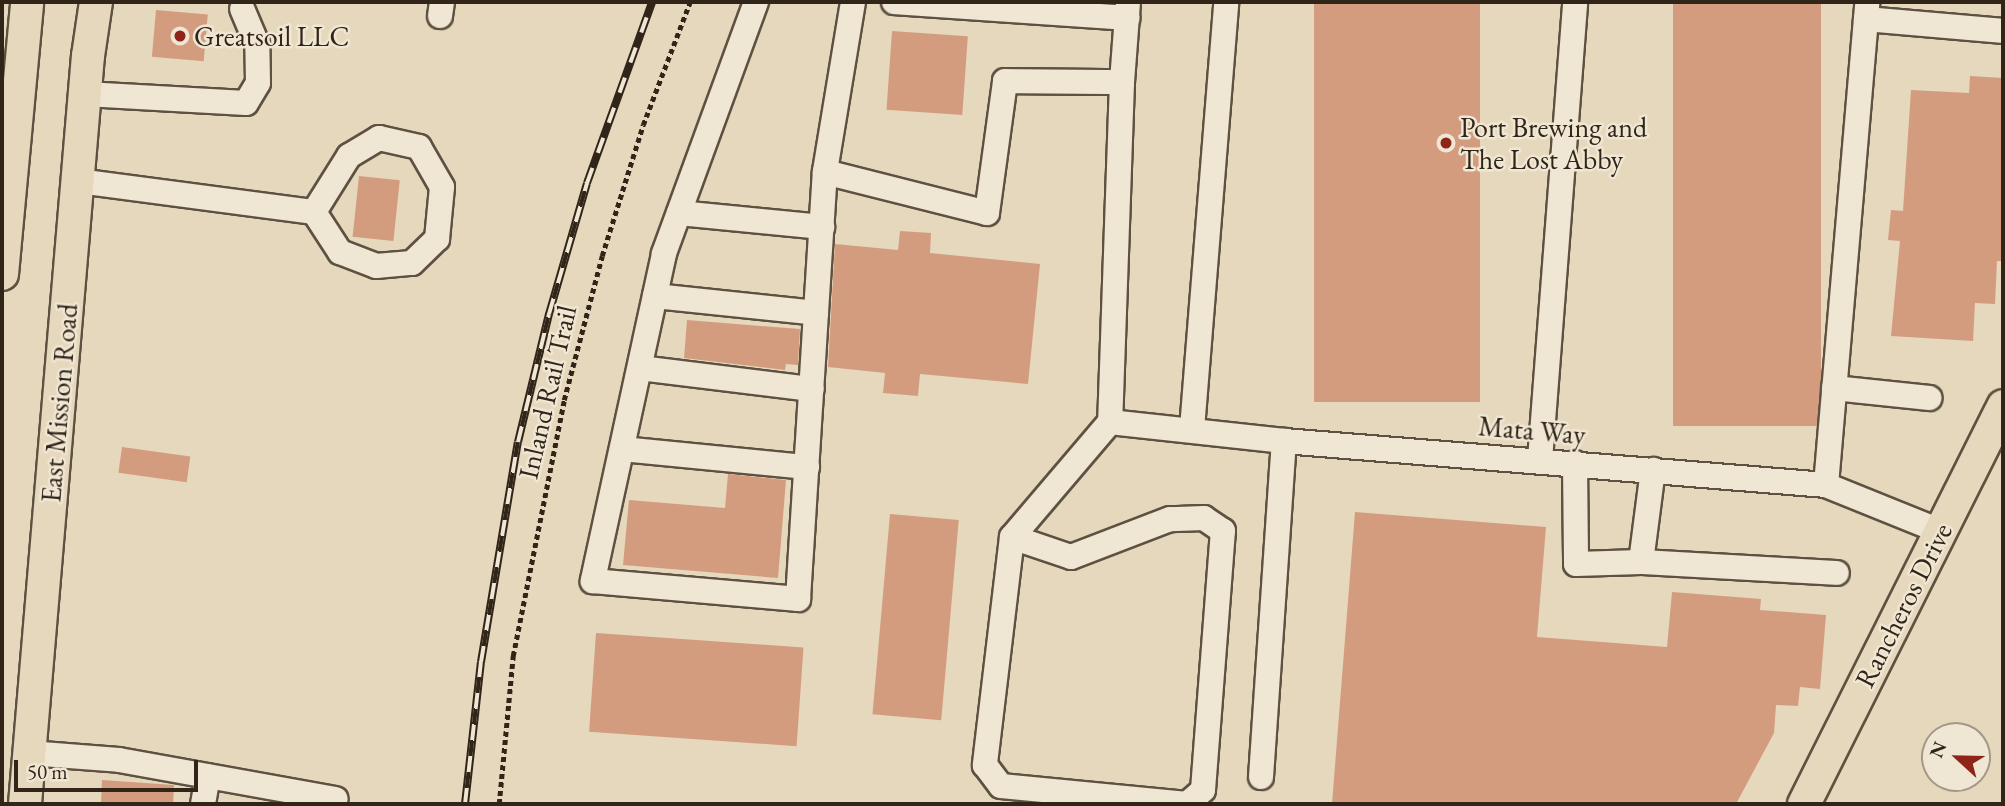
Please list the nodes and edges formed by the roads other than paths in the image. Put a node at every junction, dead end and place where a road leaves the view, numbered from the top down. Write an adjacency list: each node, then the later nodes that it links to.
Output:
1 (27, 2): 19 (main road)
2 (96, 2): 13 (main road, East Mission Road)
3 (756, 2): 17 (street)
4 (853, 2): 14 (street)
5 (894, 2): 9 (street)
6 (1226, 2): 28 (street)
7 (1575, 2): 31 (street)
8 (242, 9): 13 (street)
9 (1127, 10): 12 (street)
10 (1866, 10): 11 (street); 23 (street)
11 (2003, 31)
12 (1122, 82): 14 (street); 27 (street)
13 (85, 94): 15 (main road, East Mission Road)
14 (825, 172): 18 (street)
15 (78, 181): 16 (street); 40 (main road, East Mission Road)
16 (314, 212): 16 (street)
17 (679, 213): 18 (street); 20 (street)
18 (822, 227): 21 (street)
19 (2, 274)
20 (655, 296): 21 (street); 22 (street)
21 (816, 313): 24 (street)
22 (640, 368): 24 (street); 30 (street)
23 (1834, 388): 25 (street); 35 (street)
24 (812, 389): 33 (street)
25 (1929, 398)
26 (2003, 406): 36 (main road, Rancheros Drive)
27 (1110, 422): 28 (street, Mata Way); 37 (street)
28 (1192, 429): 29 (street, Mata Way)
29 (1284, 442): 31 (street, Mata Way); 42 (street)
30 (622, 449): 33 (street); 33 (street)
31 (1540, 460): 32 (street, Mata Way)
32 (1575, 463): 34 (street, Mata Way); 38 (street)
33 (807, 467)
34 (1653, 470): 35 (street, Mata Way); 38 (street)
35 (1826, 485): 36 (street, Mata Way)
36 (1940, 531): 46 (main road, Rancheros Drive)
37 (1012, 537): 37 (street)
38 (1641, 562): 39 (street)
39 (1837, 573)
40 (29, 753): 41 (street); 44 (main road, East Mission Road)
41 (208, 776): 43 (street); 45 (street)
42 (1261, 777)
43 (336, 799)
44 (24, 804)
45 (203, 804)
46 (1804, 804)

